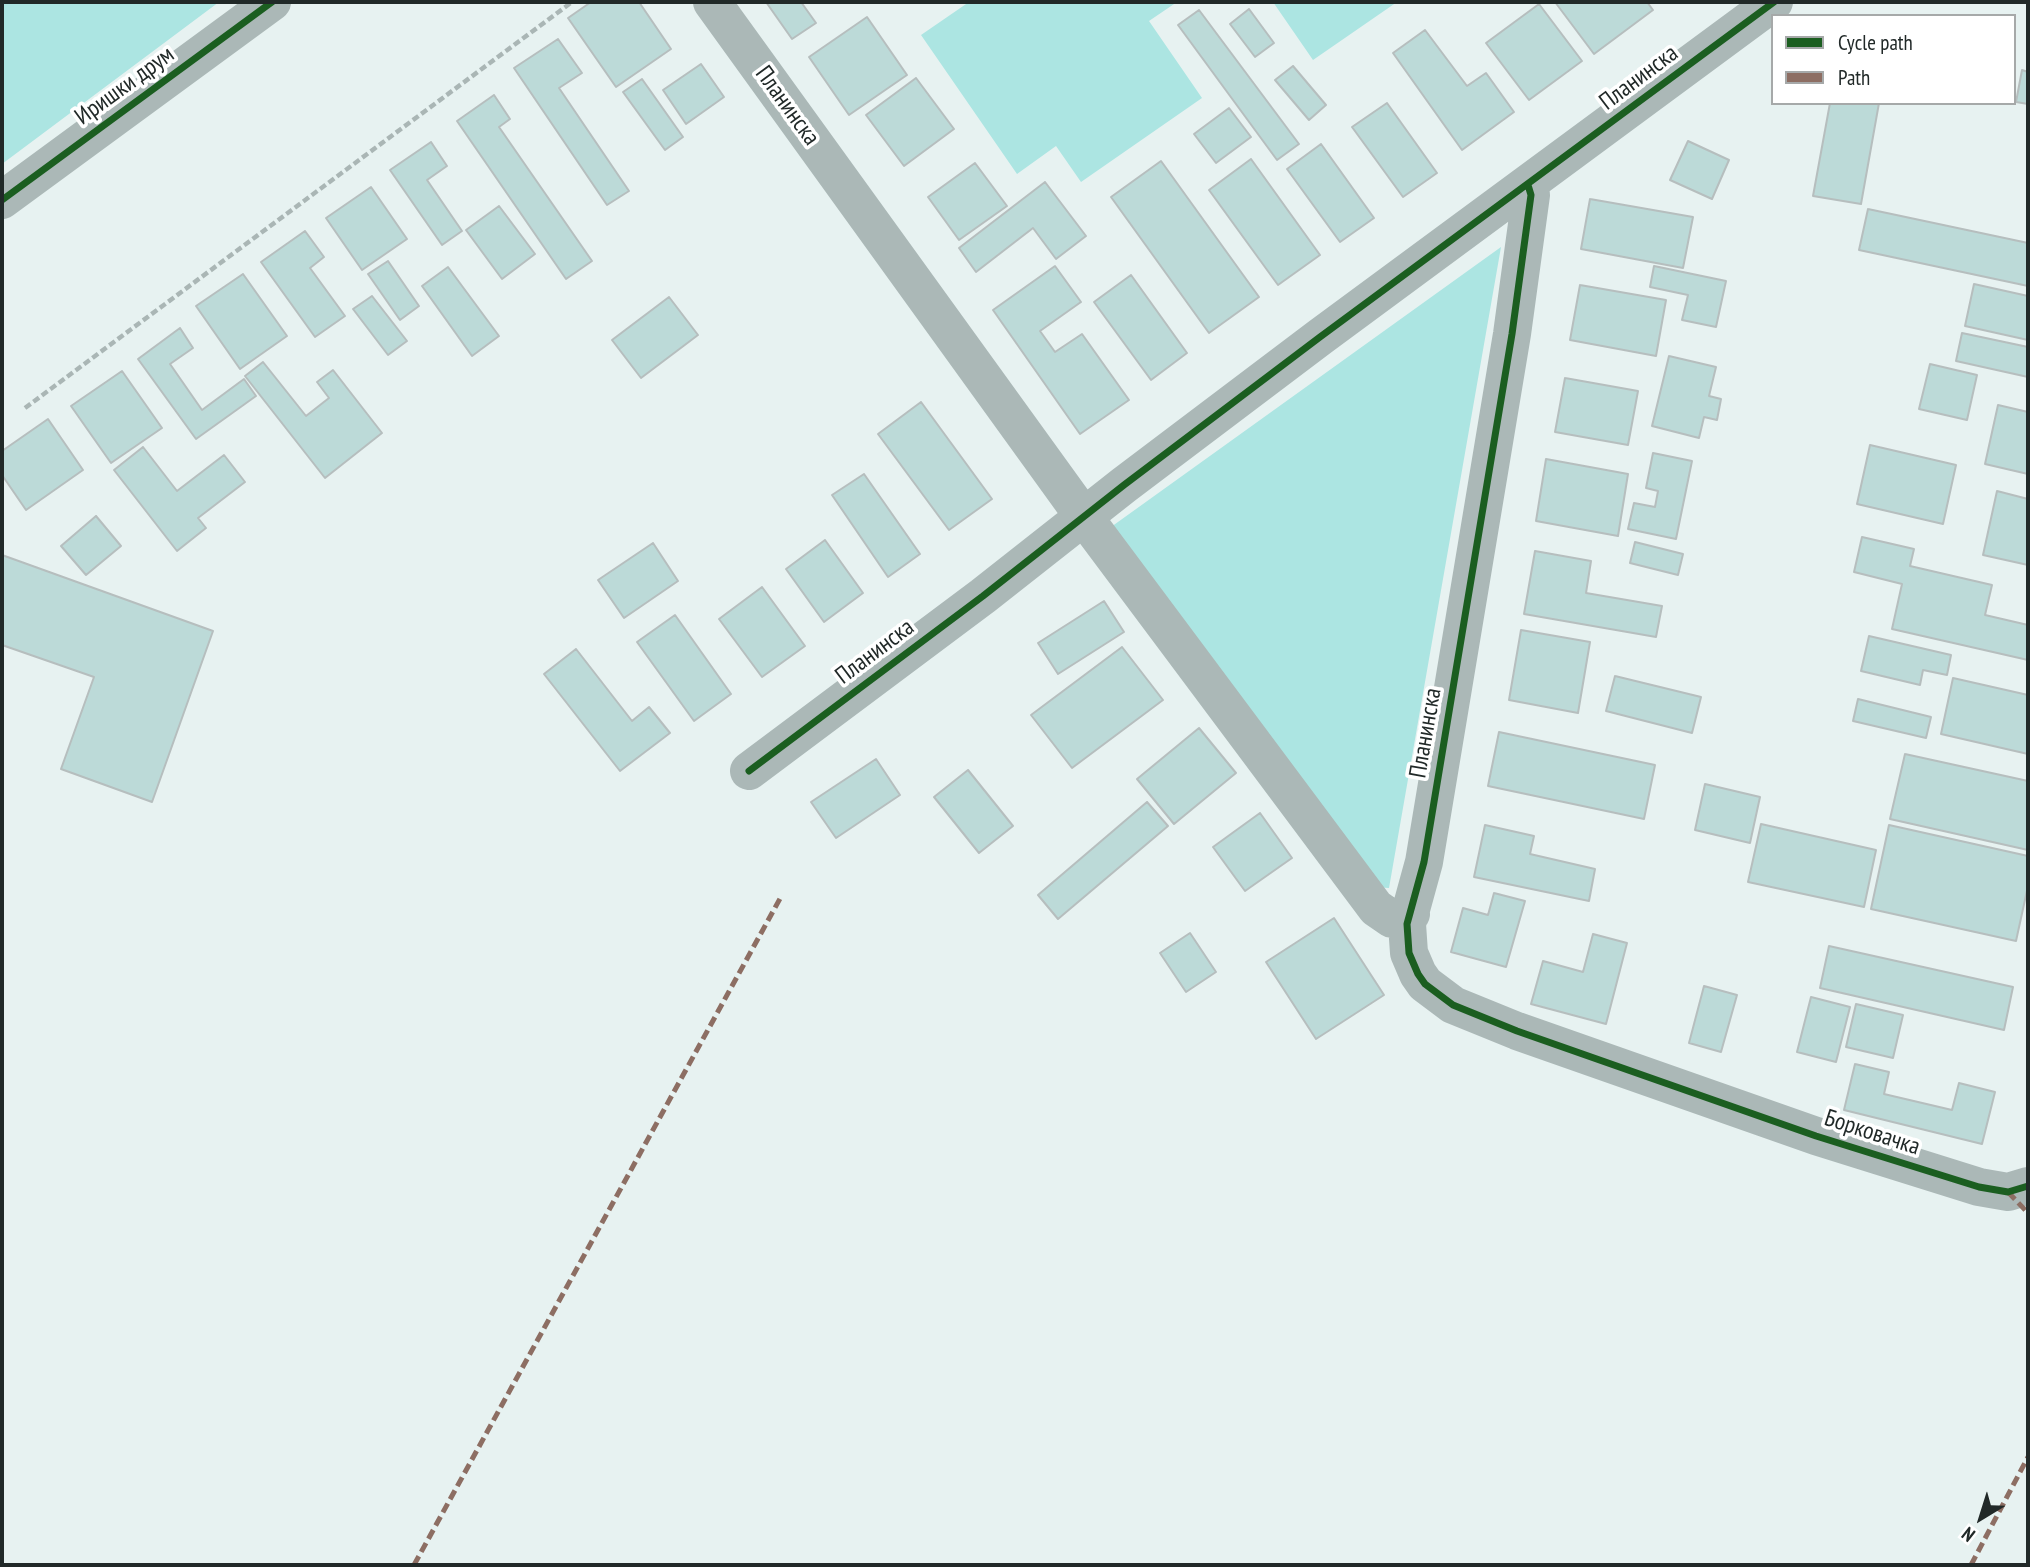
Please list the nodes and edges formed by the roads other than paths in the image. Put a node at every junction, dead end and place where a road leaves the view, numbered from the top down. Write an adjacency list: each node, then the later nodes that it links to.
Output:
1 (272, 2): 5 (street, Иришки друм)
2 (712, 2): 6 (street, Планинска)
3 (1774, 2): 4 (street, Планинска)
4 (1528, 185): 6 (street, Планинска); 8 (street, Планинска)
5 (2, 201)
6 (1084, 517): 7 (street, Планинска); 8 (street, Планинска)
7 (749, 771)
8 (1411, 914): 9 (street, Планинска)
9 (1706, 1096): 10 (street, Борковачка)
10 (2028, 1186)

